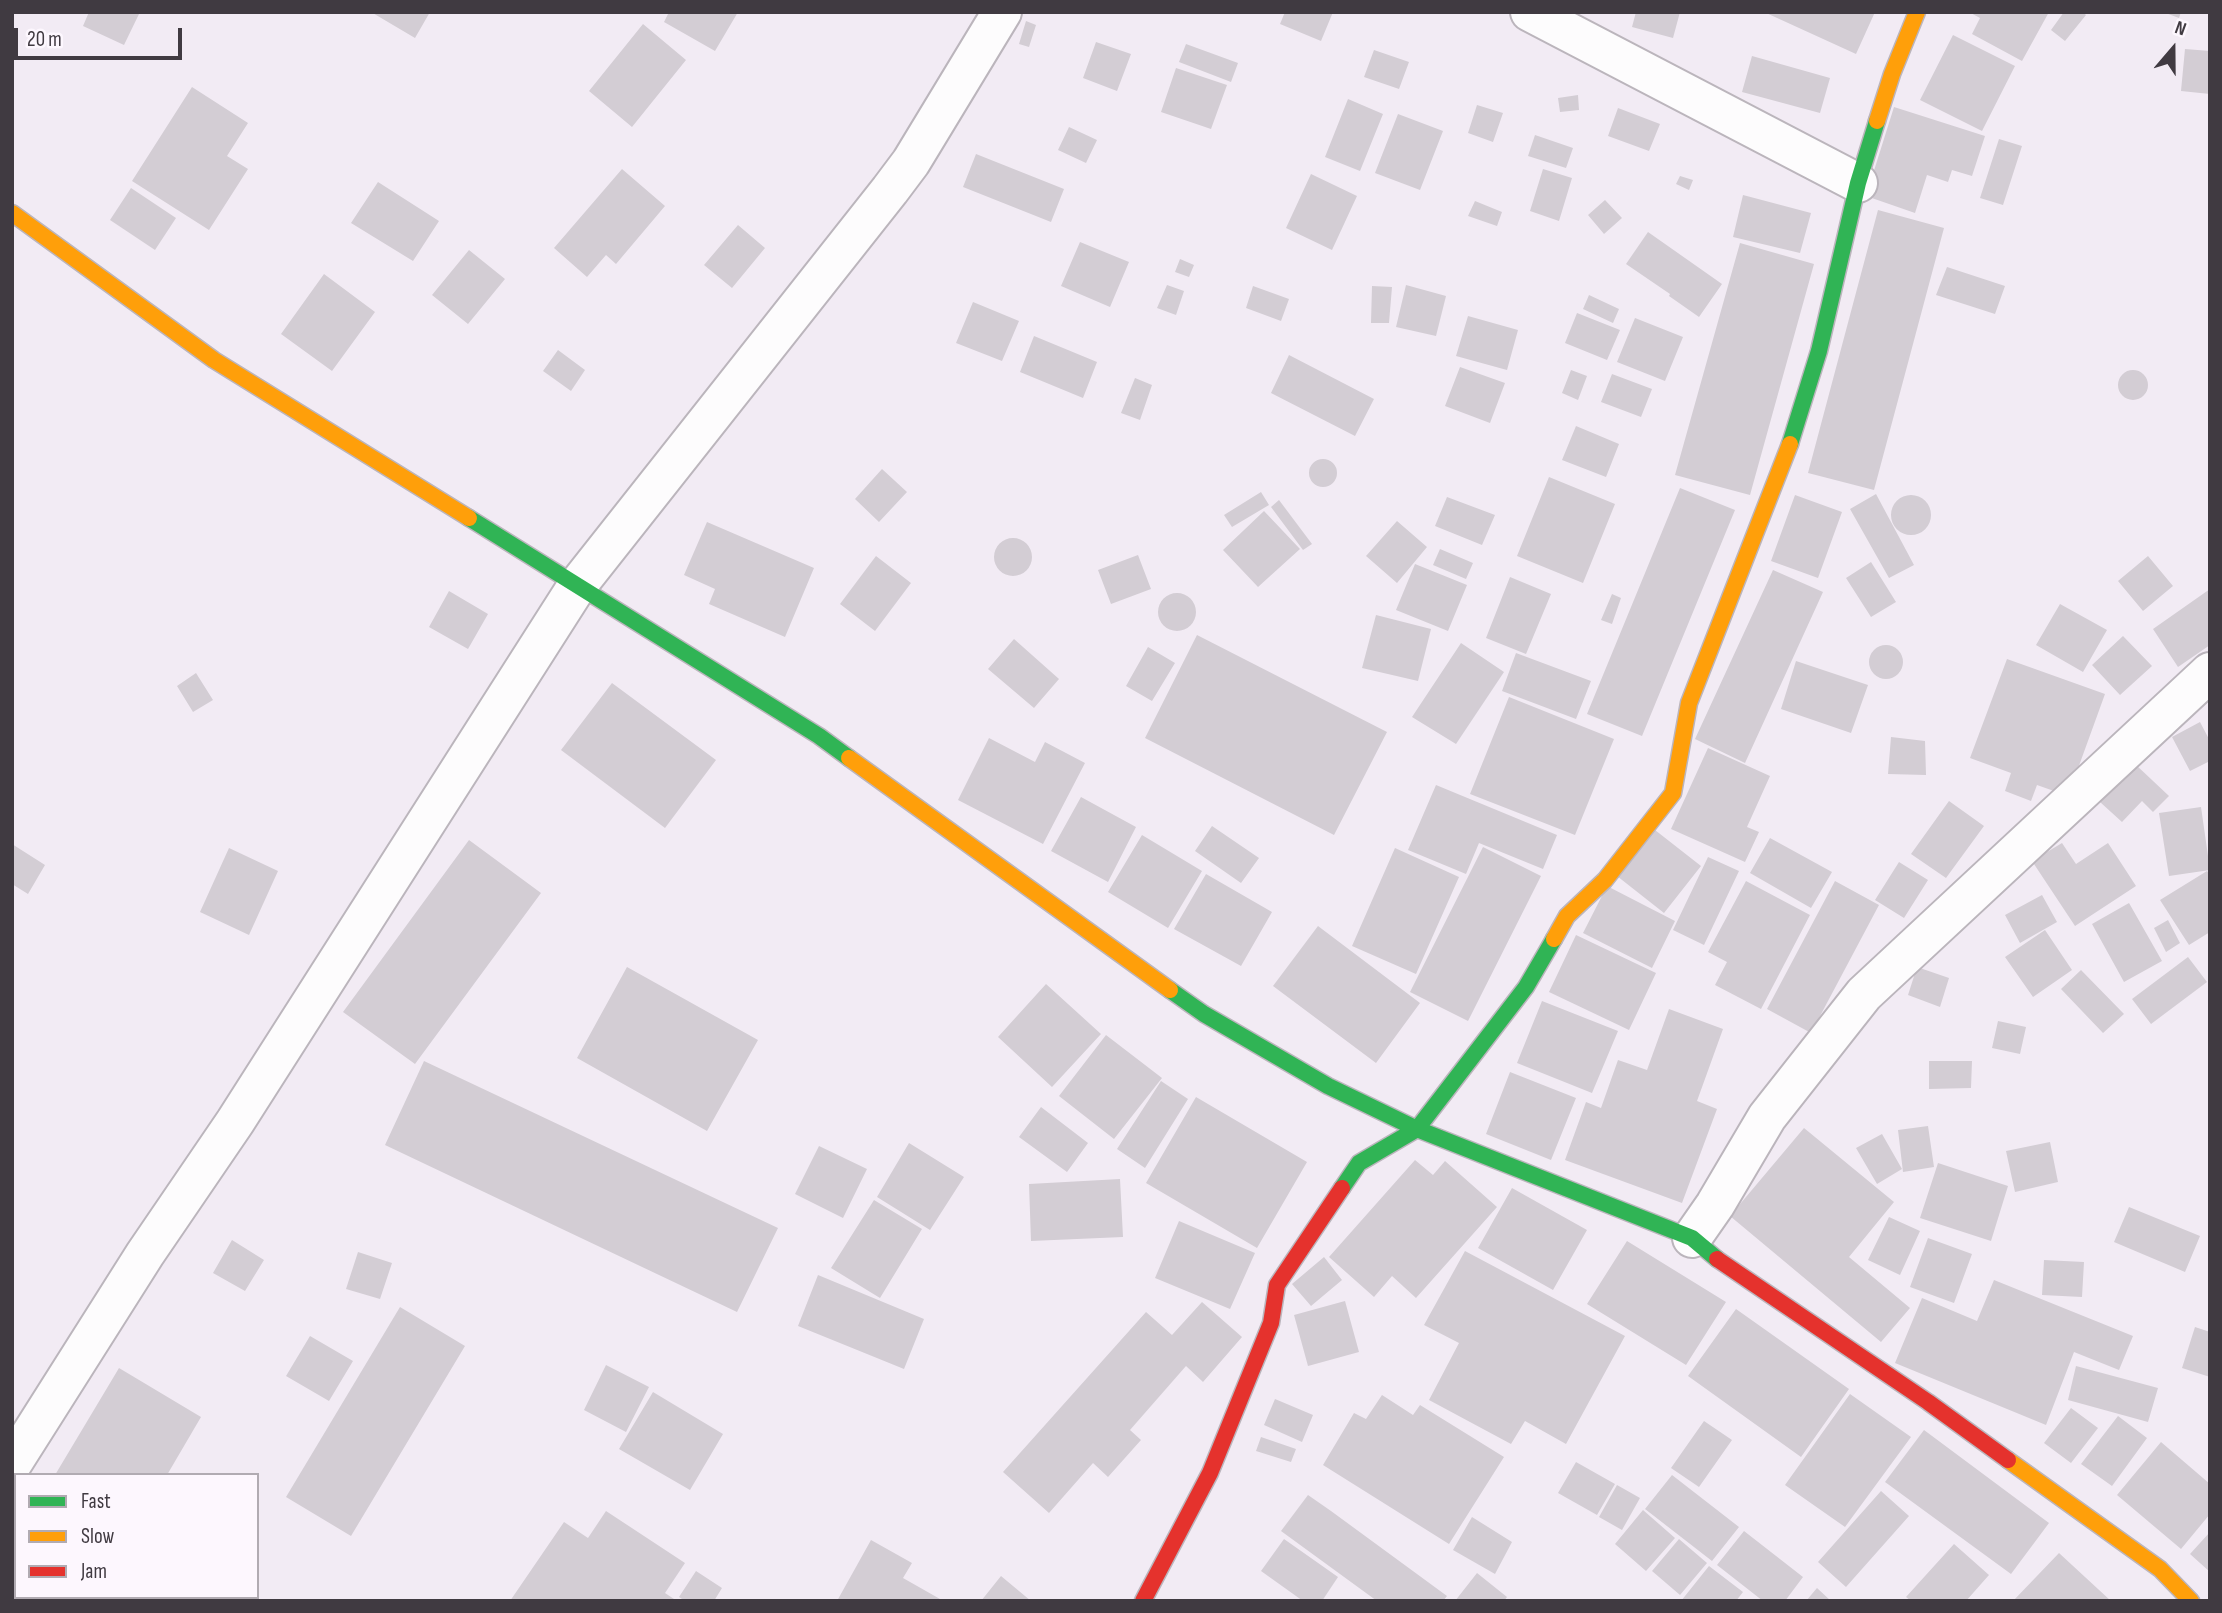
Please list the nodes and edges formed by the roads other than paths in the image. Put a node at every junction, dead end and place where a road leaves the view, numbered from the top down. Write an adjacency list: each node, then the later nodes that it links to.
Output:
1 (1002, 12): 6 (street)
2 (1530, 12): 4 (street)
3 (1917, 12): 4 (street)
4 (1858, 183): 8 (street)
5 (12, 213): 6 (street)
6 (576, 586): 8 (street); 10 (street)
7 (2210, 673): 9 (street)
8 (1417, 1129): 9 (street); 11 (street)
9 (1692, 1238): 12 (street)
10 (12, 1464)
11 (1143, 1601)
12 (2191, 1601)

